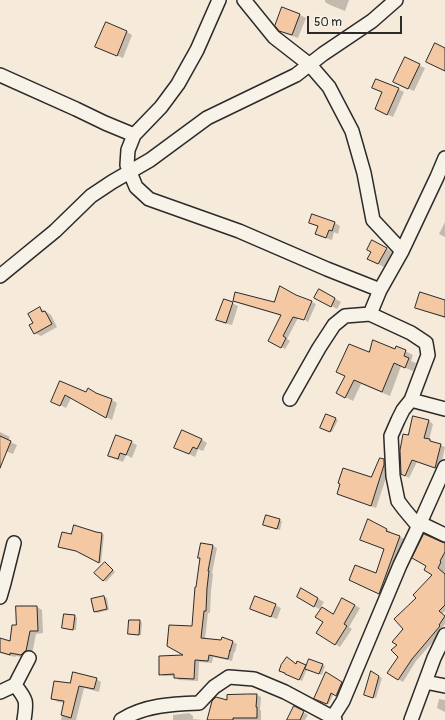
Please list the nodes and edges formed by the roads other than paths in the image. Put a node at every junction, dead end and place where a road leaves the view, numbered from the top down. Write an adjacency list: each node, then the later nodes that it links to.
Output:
1 (219, 0): 6 (street)
2 (244, 0): 4 (street)
3 (396, 0): 4 (street)
4 (310, 65): 8 (street); 9 (street)
5 (0, 75): 6 (street)
6 (134, 136): 8 (street)
7 (445, 158): 9 (street)
8 (129, 172): 10 (street); 11 (street)
9 (402, 251): 11 (street)
10 (0, 276)
11 (380, 290): 12 (street)
12 (370, 314): 13 (street); 14 (street)
13 (290, 399)
14 (411, 400): 15 (street); 17 (street)
15 (445, 409)
16 (445, 467): 17 (street)
17 (420, 525): 18 (street); 27 (street)
18 (445, 535)
19 (14, 542): 20 (street)
20 (0, 597)
21 (445, 635): 23 (street)
22 (29, 658): 24 (street)
23 (425, 682): 25 (street); 30 (street)
24 (15, 685): 26 (street); 28 (street)
25 (445, 686)
26 (0, 692)
27 (333, 719): 29 (street)
28 (24, 720)
29 (121, 720)
30 (412, 720)

